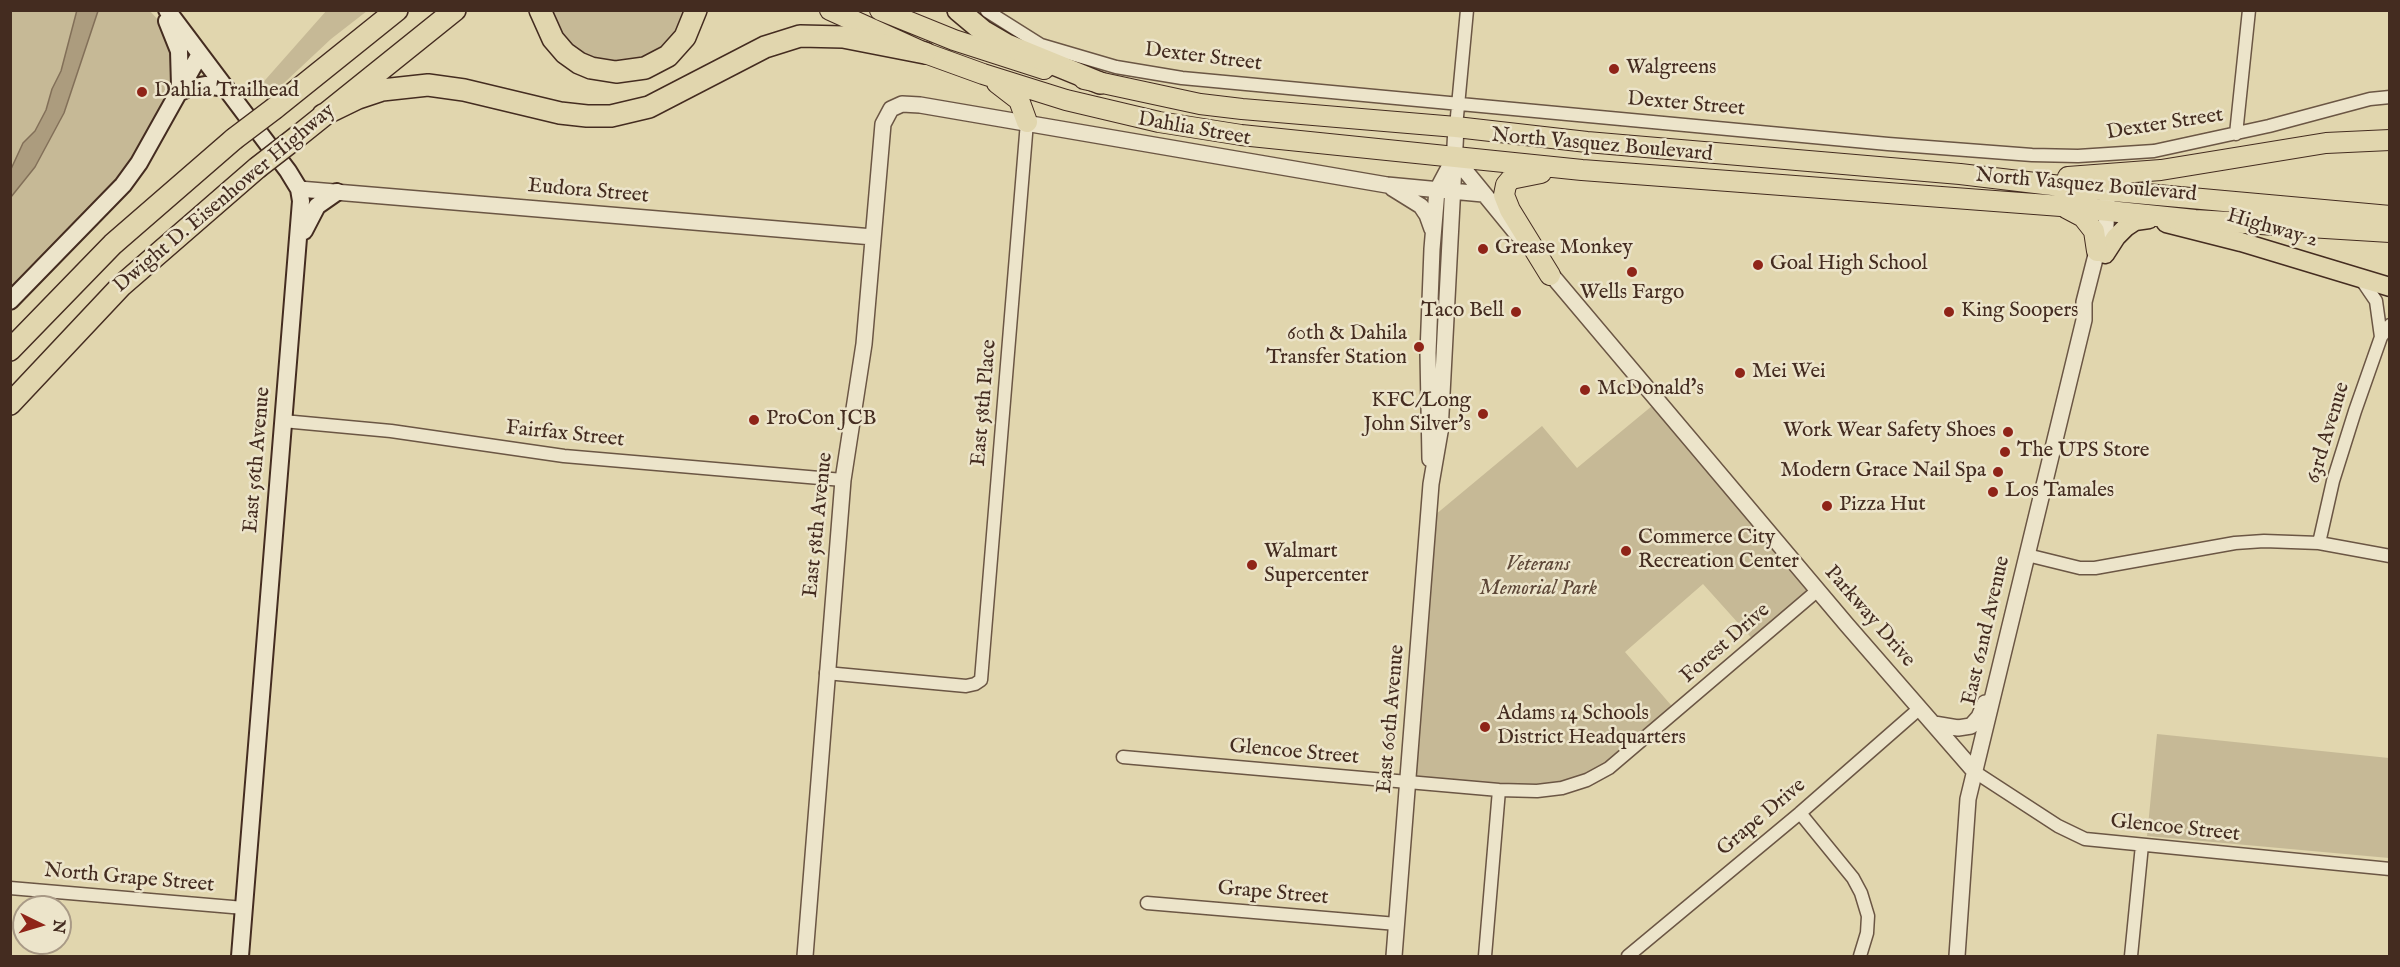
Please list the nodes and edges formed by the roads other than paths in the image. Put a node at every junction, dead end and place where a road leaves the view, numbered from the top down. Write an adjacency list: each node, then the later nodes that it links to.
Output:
1 (161, 10): 18 (main road)
2 (167, 10): 14 (main road)
3 (397, 10): 51 (highway, Dwight D. Eisenhower Highway, bridge)
4 (455, 10): 22 (highway, Dwight D. Eisenhower Highway)
5 (540, 10): 6 (highway)
6 (696, 10)
7 (830, 10): 13 (highway, North Vasquez Boulevard)
8 (880, 10): 16 (highway, North Vasquez Boulevard)
9 (958, 10): 16 (highway)
10 (1467, 10): 20 (street, East 60th Avenue)
11 (2249, 10): 25 (street)
12 (987, 11): 20 (street, Dexter Street)
13 (925, 52): 15 (highway, North Vasquez Boulevard); 22 (highway)
14 (200, 54): 17 (main road); 18 (main road)
15 (974, 71): 23 (highway); 27 (highway, North Vasquez Boulevard)
16 (1100, 83): 24 (highway, North Vasquez Boulevard)
17 (226, 88): 18 (main road); 31 (main road)
18 (179, 92): 48 (main road)
19 (2390, 97): 25 (street, Dexter Street)
20 (1459, 102): 24 (street, East 60th Avenue); 25 (street, Dexter Street)
21 (898, 105): 23 (street, Dahlia Street); 42 (street, East 58th Avenue)
22 (323, 115): 52 (highway, Dwight D. Eisenhower Highway, bridge)
23 (1027, 122): 30 (street, Dahlia Street); 60 (street, East 58th Place)
24 (1456, 127): 27 (street, East 60th Avenue); 29 (highway, North Vasquez Boulevard)
25 (2236, 134)
26 (2390, 140): 29 (highway)
27 (1454, 157): 28 (highway, North Vasquez Boulevard); 32 (street, East 60th Avenue); 33 (street, East 60th Avenue); 35 (street, Parkway Drive)
28 (1582, 170): 37 (highway, North Vasquez Boulevard); 45 (highway)
29 (1960, 174): 38 (highway, North Vasquez Boulevard)
30 (1387, 185): 32 (street, Dahlia Street); 40 (street)
31 (299, 189): 34 (street, Eudora Street); 43 (main road, East 56th Avenue)
32 (1437, 190): 33 (street, Dahlia Street); 40 (street, East 60th Avenue)
33 (1453, 191): 35 (street, Dahlia Street); 55 (street, East 60th Avenue)
34 (337, 192): 42 (street, Eudora Street); 43 (main road)
35 (1483, 194): 45 (street, Parkway Drive)
36 (2106, 204): 37 (highway, North Vasquez Boulevard); 39 (main road, Highway 2); 41 (highway, North Vasquez Boulevard); 44 (street, East 62nd Avenue)
37 (2061, 206): 44 (highway)
38 (2390, 216)
39 (2149, 219): 44 (main road); 46 (main road, Highway 2)
40 (1433, 232): 55 (street, East 60th Avenue)
41 (2390, 232)
42 (873, 237): 54 (street, East 58th Avenue)
43 (297, 249): 53 (main road, East 56th Avenue)
44 (2102, 249): 57 (street, East 62nd Avenue)
45 (1550, 274): 59 (street, Parkway Drive)
46 (2361, 279): 47 (main road, Highway 2); 50 (street, 63rd Avenue)
47 (2390, 287)
48 (10, 301)
49 (2390, 325): 50 (street, 63rd Avenue)
50 (2381, 337): 56 (street, 63rd Avenue)
51 (10, 350)
52 (10, 404)
53 (283, 421): 54 (street, Fairfax Street); 73 (main road, East 56th Avenue)
54 (843, 480): 60 (street, East 58th Avenue)
55 (1431, 484): 66 (street, East 60th Avenue)
56 (2319, 543): 57 (street); 58 (street)
57 (2027, 555): 61 (street, East 62nd Avenue)
58 (2390, 556)
59 (1818, 591): 62 (street, Parkway Drive); 67 (street, Forest Drive)
60 (826, 673): 76 (street, East 58th Avenue)
61 (1998, 673): 63 (street); 65 (street, East 62nd Avenue)
62 (1920, 708): 63 (street, Parkway Drive); 68 (street, Grape Drive)
63 (1934, 724): 65 (street, Parkway Drive)
64 (1123, 757): 66 (street, Glencoe Street)
65 (1975, 772): 69 (street, Glencoe Street); 81 (street, East 62nd Avenue)
66 (1408, 783): 67 (street, Glencoe Street); 74 (street, East 60th Avenue)
67 (1498, 790): 78 (street)
68 (1800, 813): 79 (street, Grape Drive); 80 (street)
69 (2142, 845): 70 (street, Glencoe Street); 82 (street)
70 (2390, 869)
71 (10, 888): 73 (street, North Grape Street)
72 (1147, 903): 74 (street, Grape Street)
73 (244, 908): 75 (main road, East 56th Avenue)
74 (1396, 924): 77 (street, East 60th Avenue)
75 (240, 957)
76 (805, 957)
77 (1394, 957)
78 (1485, 957)
79 (1628, 957)
80 (1860, 957)
81 (1957, 957)
82 (2131, 957)

